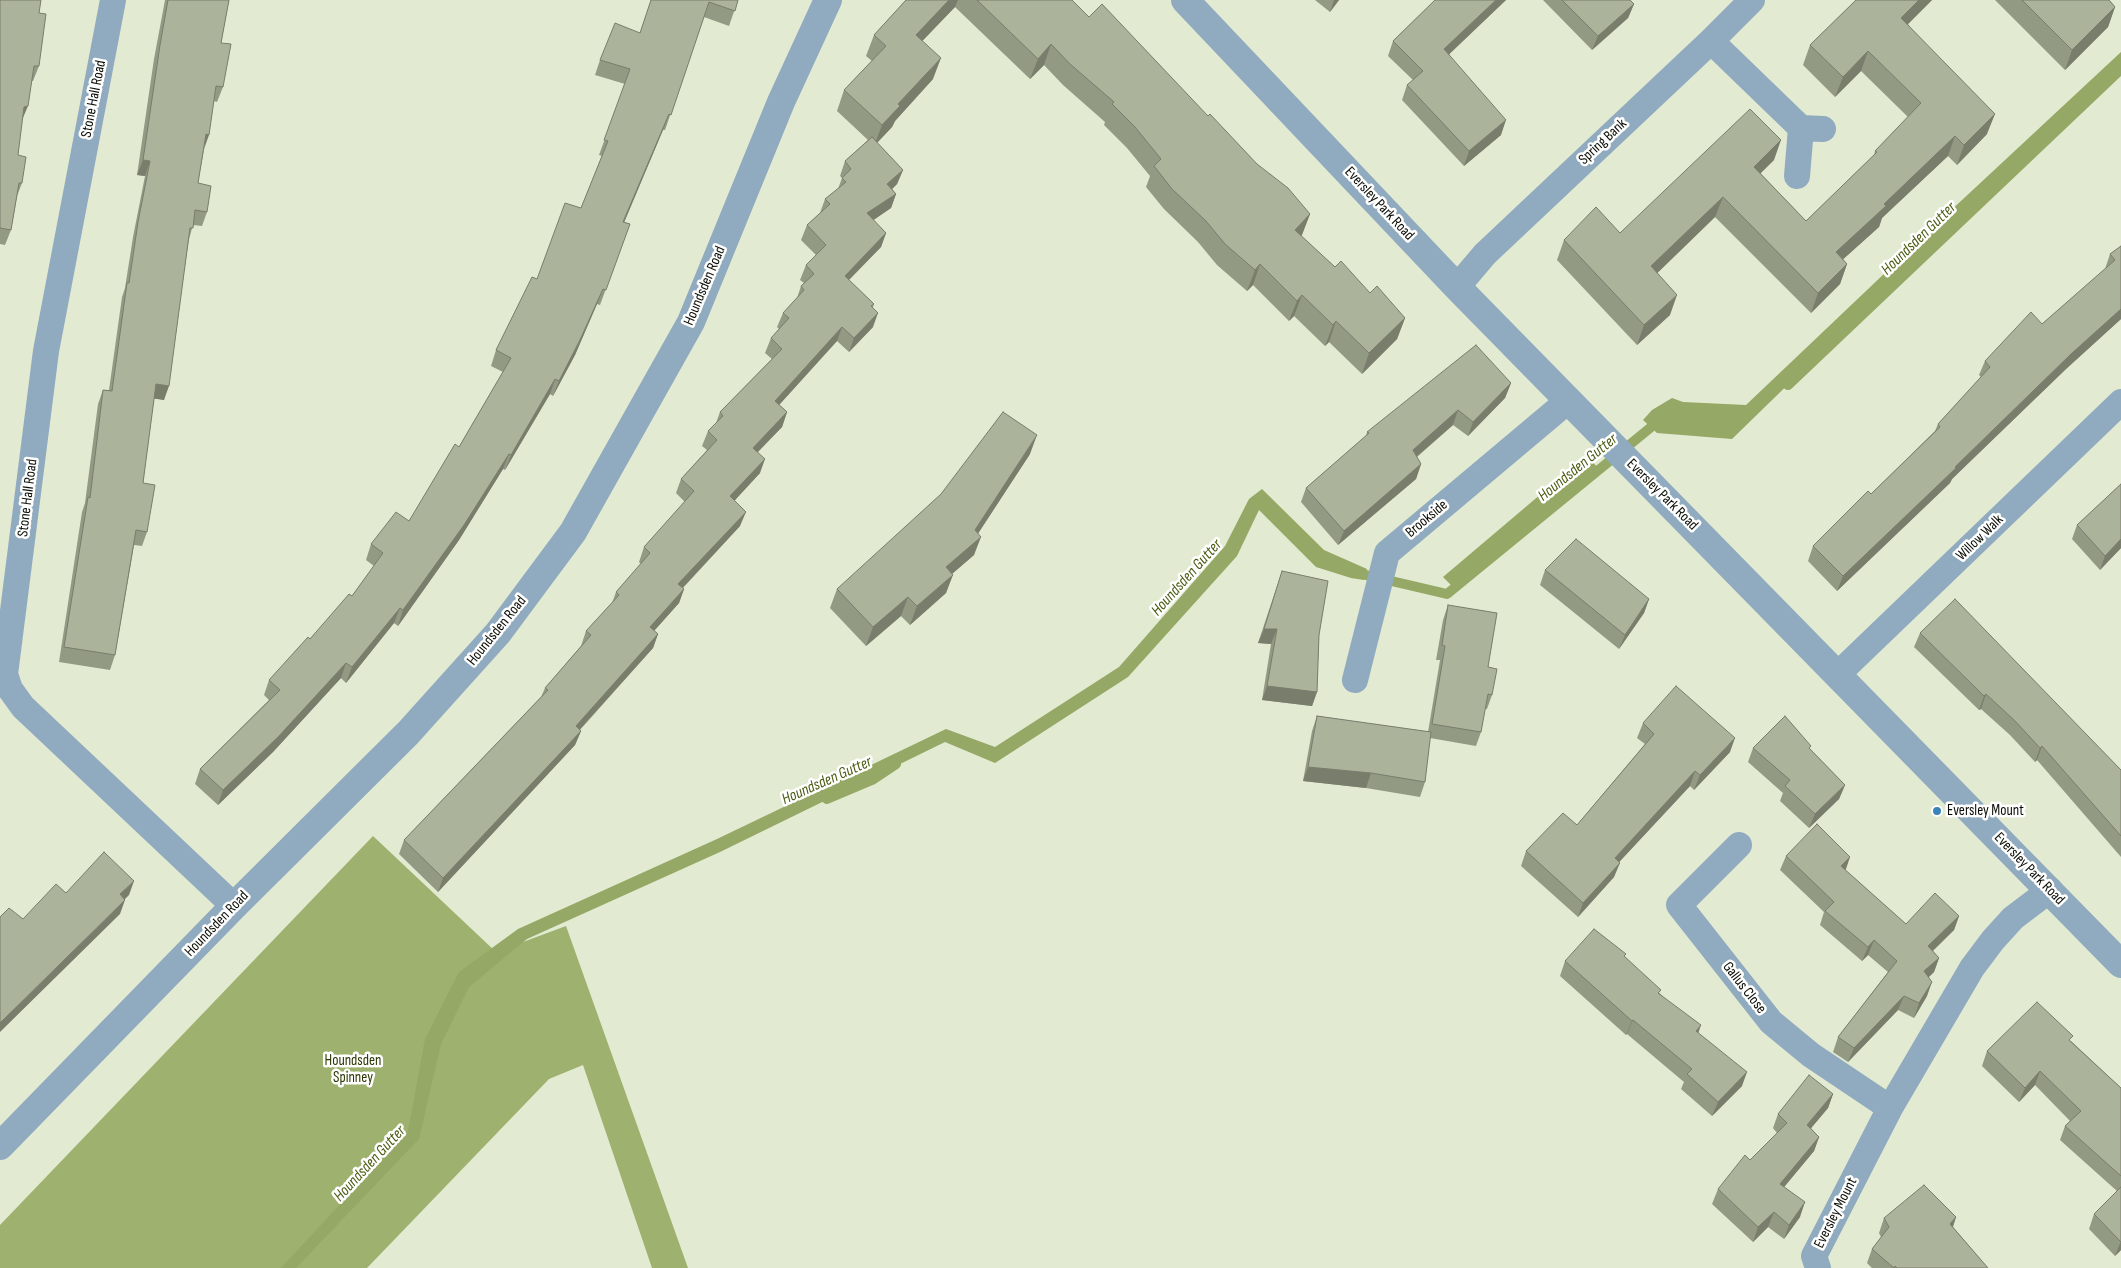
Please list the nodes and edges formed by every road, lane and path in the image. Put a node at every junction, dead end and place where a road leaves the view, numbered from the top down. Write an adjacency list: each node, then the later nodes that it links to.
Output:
1 (113, 0): 14 (street, Stone Hall Road)
2 (828, 0): 14 (street, Houndsden Road)
3 (1752, 0): 5 (street, Spring Bank)
4 (1192, 2): 7 (street, Eversley Park Road)
5 (1711, 42): 6 (street); 7 (street, Spring Bank)
6 (1797, 176)
7 (1457, 287): 8 (street, Eversley Park Road)
8 (1569, 400): 10 (street, Eversley Park Road); 11 (street, Brookside)
9 (2121, 402): 10 (street, Willow Walk)
10 (1838, 674): 13 (street, Eversley Park Road)
11 (1355, 680)
12 (1739, 845): 16 (street, Gallus Close)
13 (2050, 890): 15 (street, Eversley Park Road); 16 (street, Eversley Mount)
14 (234, 906): 17 (street, Houndsden Road)
15 (2121, 964)
16 (1890, 1108): 18 (street, Eversley Mount)
17 (0, 1146)
18 (1818, 1268)

